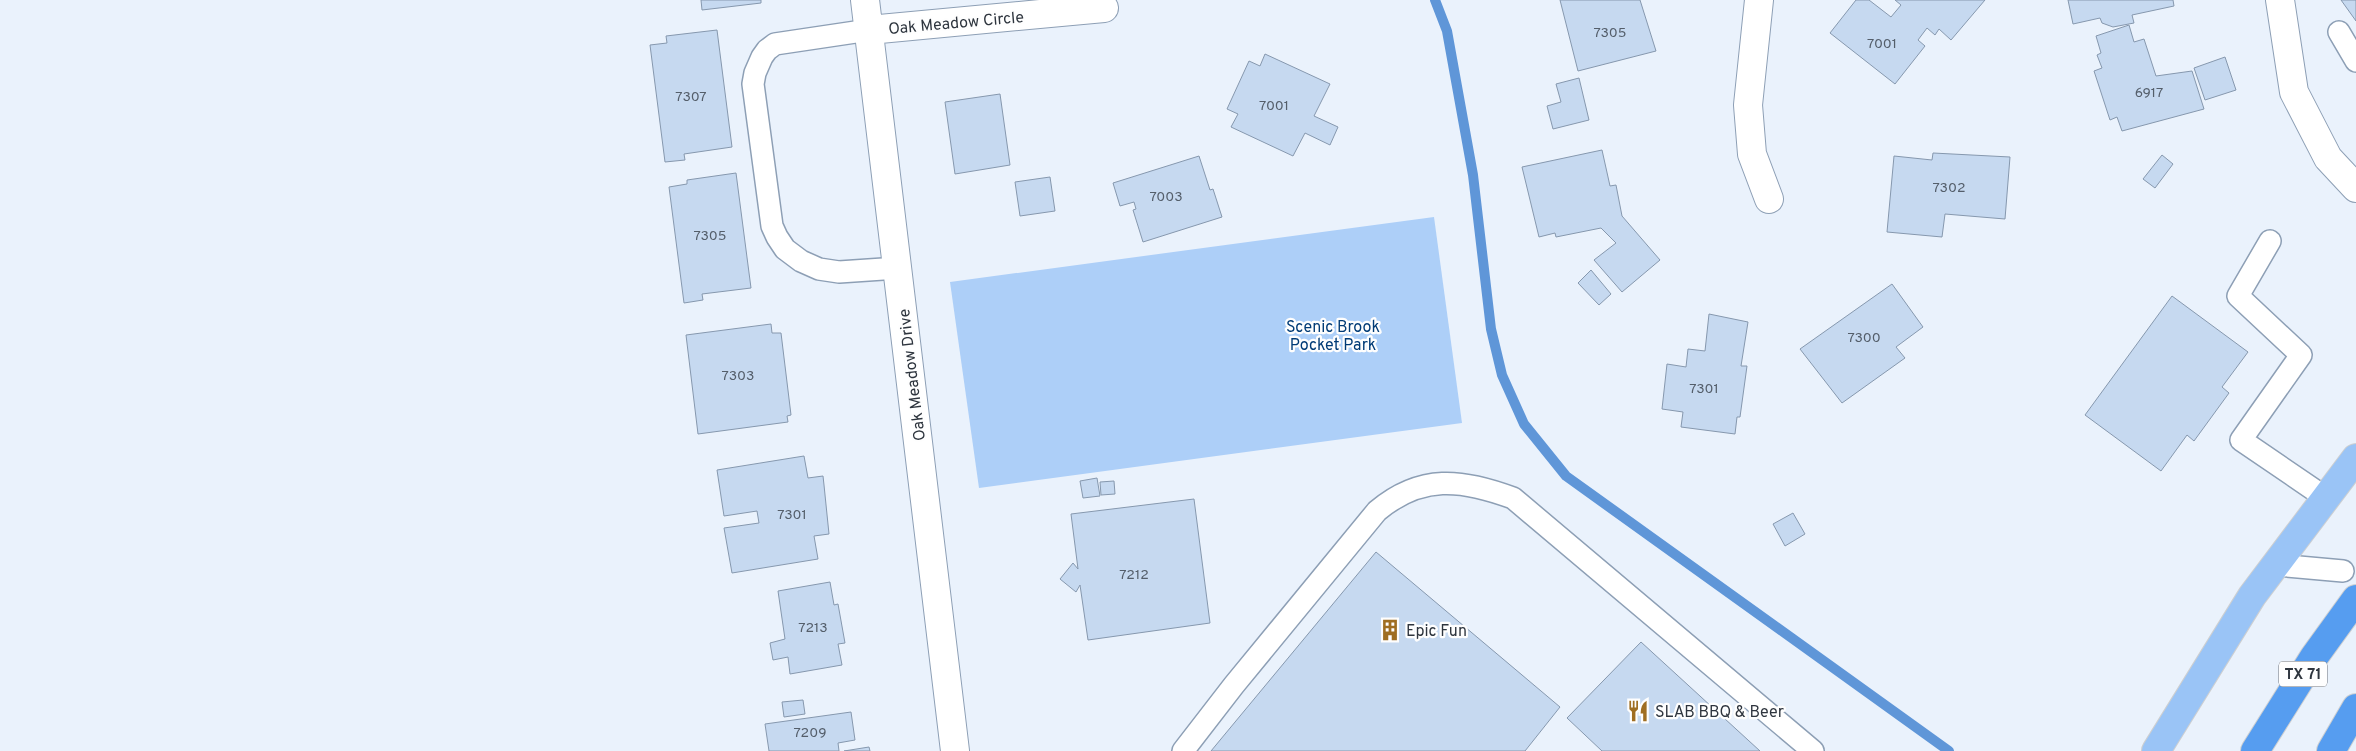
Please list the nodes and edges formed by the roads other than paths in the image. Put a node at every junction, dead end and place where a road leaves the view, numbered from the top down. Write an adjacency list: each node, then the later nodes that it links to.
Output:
1 (865, 0): 5 (street, Oak Meadow Drive)
2 (1758, 0): 9 (street)
3 (2280, 0): 8 (street)
4 (1104, 8): 5 (street, Oak Meadow Circle)
5 (869, 30): 11 (street, Oak Meadow Drive); 11 (lane)
6 (2338, 32): 7 (lane)
7 (2356, 61)
8 (2356, 188)
9 (1769, 199)
10 (2270, 241): 13 (lane)
11 (898, 268): 18 (street, Oak Meadow Drive)
12 (2356, 458): 13 (main road)
13 (2326, 498): 14 (main road)
14 (2276, 565): 15 (lane); 21 (main road)
15 (2343, 571)
16 (2356, 599): 22 (highway, TX 71)
17 (2356, 708): 23 (highway)
18 (955, 751)
19 (1183, 751): 20 (lane)
20 (1813, 751)
21 (2156, 751)
22 (2255, 751)
23 (2330, 751)

